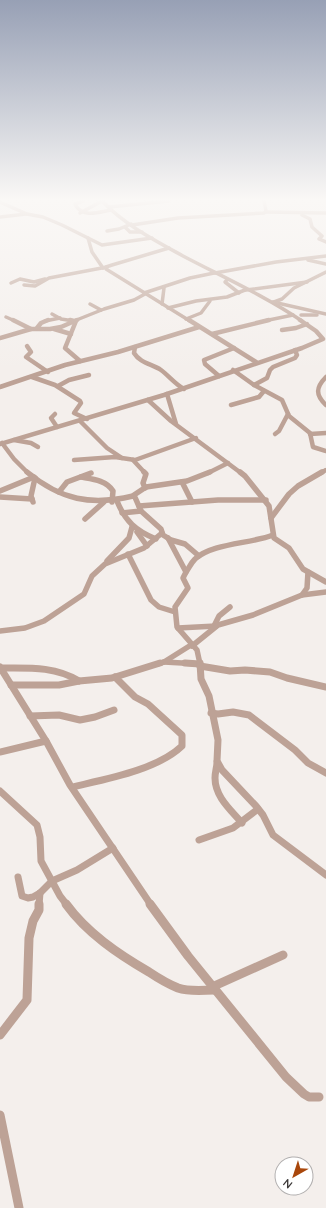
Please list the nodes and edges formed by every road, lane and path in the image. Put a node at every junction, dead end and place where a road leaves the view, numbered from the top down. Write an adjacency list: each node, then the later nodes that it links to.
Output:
1 (98, 257): 8 (street)
2 (138, 257): 8 (street)
3 (187, 257): 6 (street)
4 (310, 257): 5 (street)
5 (302, 258): 7 (street); 10 (street)
6 (195, 262): 10 (street); 11 (street)
7 (326, 264)
8 (105, 267): 12 (street); 17 (street)
9 (326, 272): 14 (street)
10 (212, 273): 11 (street); 13 (street)
11 (198, 276): 18 (street)
12 (45, 279): 15 (street); 16 (street)
13 (227, 280): 19 (street); 21 (street)
14 (307, 282): 19 (street); 25 (street)
15 (11, 283)
16 (24, 285)
17 (129, 285): 20 (street); 22 (street)
18 (164, 288): 20 (street); 28 (street)
19 (246, 290): 21 (street); 24 (street)
20 (145, 293): 22 (street); 28 (street)
21 (239, 293): 23 (street)
22 (140, 297): 30 (street)
23 (210, 300): 26 (street); 36 (street)
24 (268, 302): 25 (street); 38 (street)
25 (274, 302): 32 (street)
26 (189, 303): 29 (street); 36 (street)
27 (90, 304): 30 (street)
28 (162, 304): 29 (street)
29 (168, 308): 41 (street)
30 (101, 310): 34 (street)
31 (326, 310): 32 (street)
32 (313, 312): 35 (street); 37 (street)
33 (52, 314): 40 (street)
34 (91, 314): 42 (street); 43 (street)
35 (326, 314): 37 (street)
36 (196, 315): 41 (street)
37 (301, 315): 38 (street)
38 (294, 316): 44 (street); 51 (street)
39 (6, 317): 47 (street)
40 (60, 318): 42 (street); 46 (street)
41 (186, 319): 45 (street)
42 (67, 320): 43 (street)
43 (76, 321): 48 (street); 50 (street)
44 (307, 324): 49 (street); 53 (street)
45 (199, 327): 51 (street); 55 (street)
46 (37, 328): 47 (street); 48 (street)
47 (31, 329): 52 (street)
48 (54, 329): 50 (street)
49 (282, 330)
50 (71, 334): 60 (street)
51 (212, 334): 56 (street)
52 (1, 336)
53 (325, 336): 57 (street)
54 (27, 346): 63 (street)
55 (134, 347): 58 (street); 59 (street)
56 (234, 348): 61 (street); 65 (street)
57 (295, 350): 61 (street); 68 (street)
58 (116, 352): 59 (street); 60 (street)
59 (135, 354): 71 (street)
60 (80, 361): 63 (street)
61 (256, 362): 62 (street)
62 (234, 370): 65 (street); 68 (street)
63 (48, 372): 67 (street)
64 (89, 374): 69 (street)
65 (219, 376): 71 (street)
66 (326, 376): 76 (street)
67 (32, 377): 69 (street); 70 (street)
68 (254, 385): 72 (street)
69 (58, 386): 79 (street)
70 (0, 387)
71 (184, 388): 73 (street)
72 (264, 391): 75 (street); 78 (street)
73 (167, 394): 74 (street); 81 (street)
74 (148, 400): 79 (street); 81 (street)
75 (231, 405)
76 (326, 405)
77 (55, 414): 82 (street)
78 (288, 414): 84 (street); 85 (street)
79 (87, 419): 80 (street)
80 (80, 421): 82 (street); 90 (street)
81 (176, 424): 86 (street)
82 (57, 427): 87 (street)
83 (326, 433): 85 (street)
84 (275, 434)
85 (310, 434): 91 (street)
86 (196, 438): 95 (street); 96 (street)
87 (12, 440): 88 (street); 89 (street)
88 (1, 444): 99 (street)
89 (38, 447)
90 (107, 448): 92 (street); 93 (street)
91 (326, 451)
92 (122, 458): 93 (street); 95 (street)
93 (94, 459): 94 (street)
94 (74, 460)
95 (133, 460): 103 (street)
96 (228, 463): 101 (street); 102 (street)
97 (326, 470): 115 (street)
98 (91, 473): 100 (street)
99 (34, 477): 104 (street); 105 (street); 107 (street)
100 (81, 477): 105 (street); 110 (street)
101 (182, 482): 103 (street); 112 (street)
102 (251, 485): 108 (street); 109 (street)
103 (145, 488): 106 (street)
104 (0, 491)
105 (59, 492): 111 (street)
106 (134, 496): 110 (street); 113 (street)
107 (0, 497)
108 (251, 499): 109 (street); 112 (street)
109 (266, 500): 115 (street)
110 (115, 501): 111 (street); 114 (street)
111 (104, 502): 116 (street)
112 (192, 502): 113 (street)
113 (140, 509): 114 (street); 119 (street)
114 (122, 513): 117 (street)
115 (271, 518): 120 (street)
116 (85, 519)
117 (132, 527): 118 (street); 126 (street)
118 (137, 532): 122 (street); 123 (street)
119 (162, 533): 121 (street); 122 (street)
120 (273, 535): 125 (street); 128 (street)
121 (168, 538): 125 (street); 127 (street)
122 (156, 539): 123 (street)
123 (148, 546): 124 (street)
124 (128, 554): 126 (street); 133 (street)
125 (200, 556): 127 (street)
126 (107, 562): 136 (street)
127 (186, 572): 133 (street)
128 (308, 572): 129 (street); 131 (street)
129 (326, 582)
130 (326, 592): 131 (street)
131 (302, 595): 134 (street)
132 (230, 607): 134 (street)
133 (175, 612): 135 (street)
134 (216, 626): 135 (street); 137 (street)
135 (178, 628): 137 (street)
136 (0, 631)
137 (192, 645): 138 (street); 139 (street)
138 (164, 662): 139 (street); 141 (street)
139 (200, 665): 144 (street); 146 (street)
140 (0, 667): 142 (street); 143 (street)
141 (115, 678): 142 (street); 152 (street)
142 (79, 681): 143 (street)
143 (11, 685): 147 (street)
144 (326, 687)
145 (114, 710): 147 (street)
146 (211, 713): 150 (street); 151 (street)
147 (30, 716): 148 (street)
148 (46, 741): 149 (street); 152 (street)
149 (0, 752)
150 (217, 761): 154 (street); 155 (street)
151 (326, 774)
152 (72, 788): 157 (street)
153 (0, 791): 160 (street)
154 (258, 809): 155 (street); 158 (street)
155 (242, 823): 156 (street)
156 (199, 840)
157 (113, 848): 160 (street); 163 (street)
158 (324, 871)
159 (18, 877): 161 (street)
160 (52, 880): 161 (street); 163 (street)
161 (40, 893): 164 (street)
162 (283, 955): 163 (street)
163 (214, 989): 165 (street)
164 (0, 1035)
165 (319, 1097)
166 (0, 1115): 167 (street)
167 (19, 1208)

